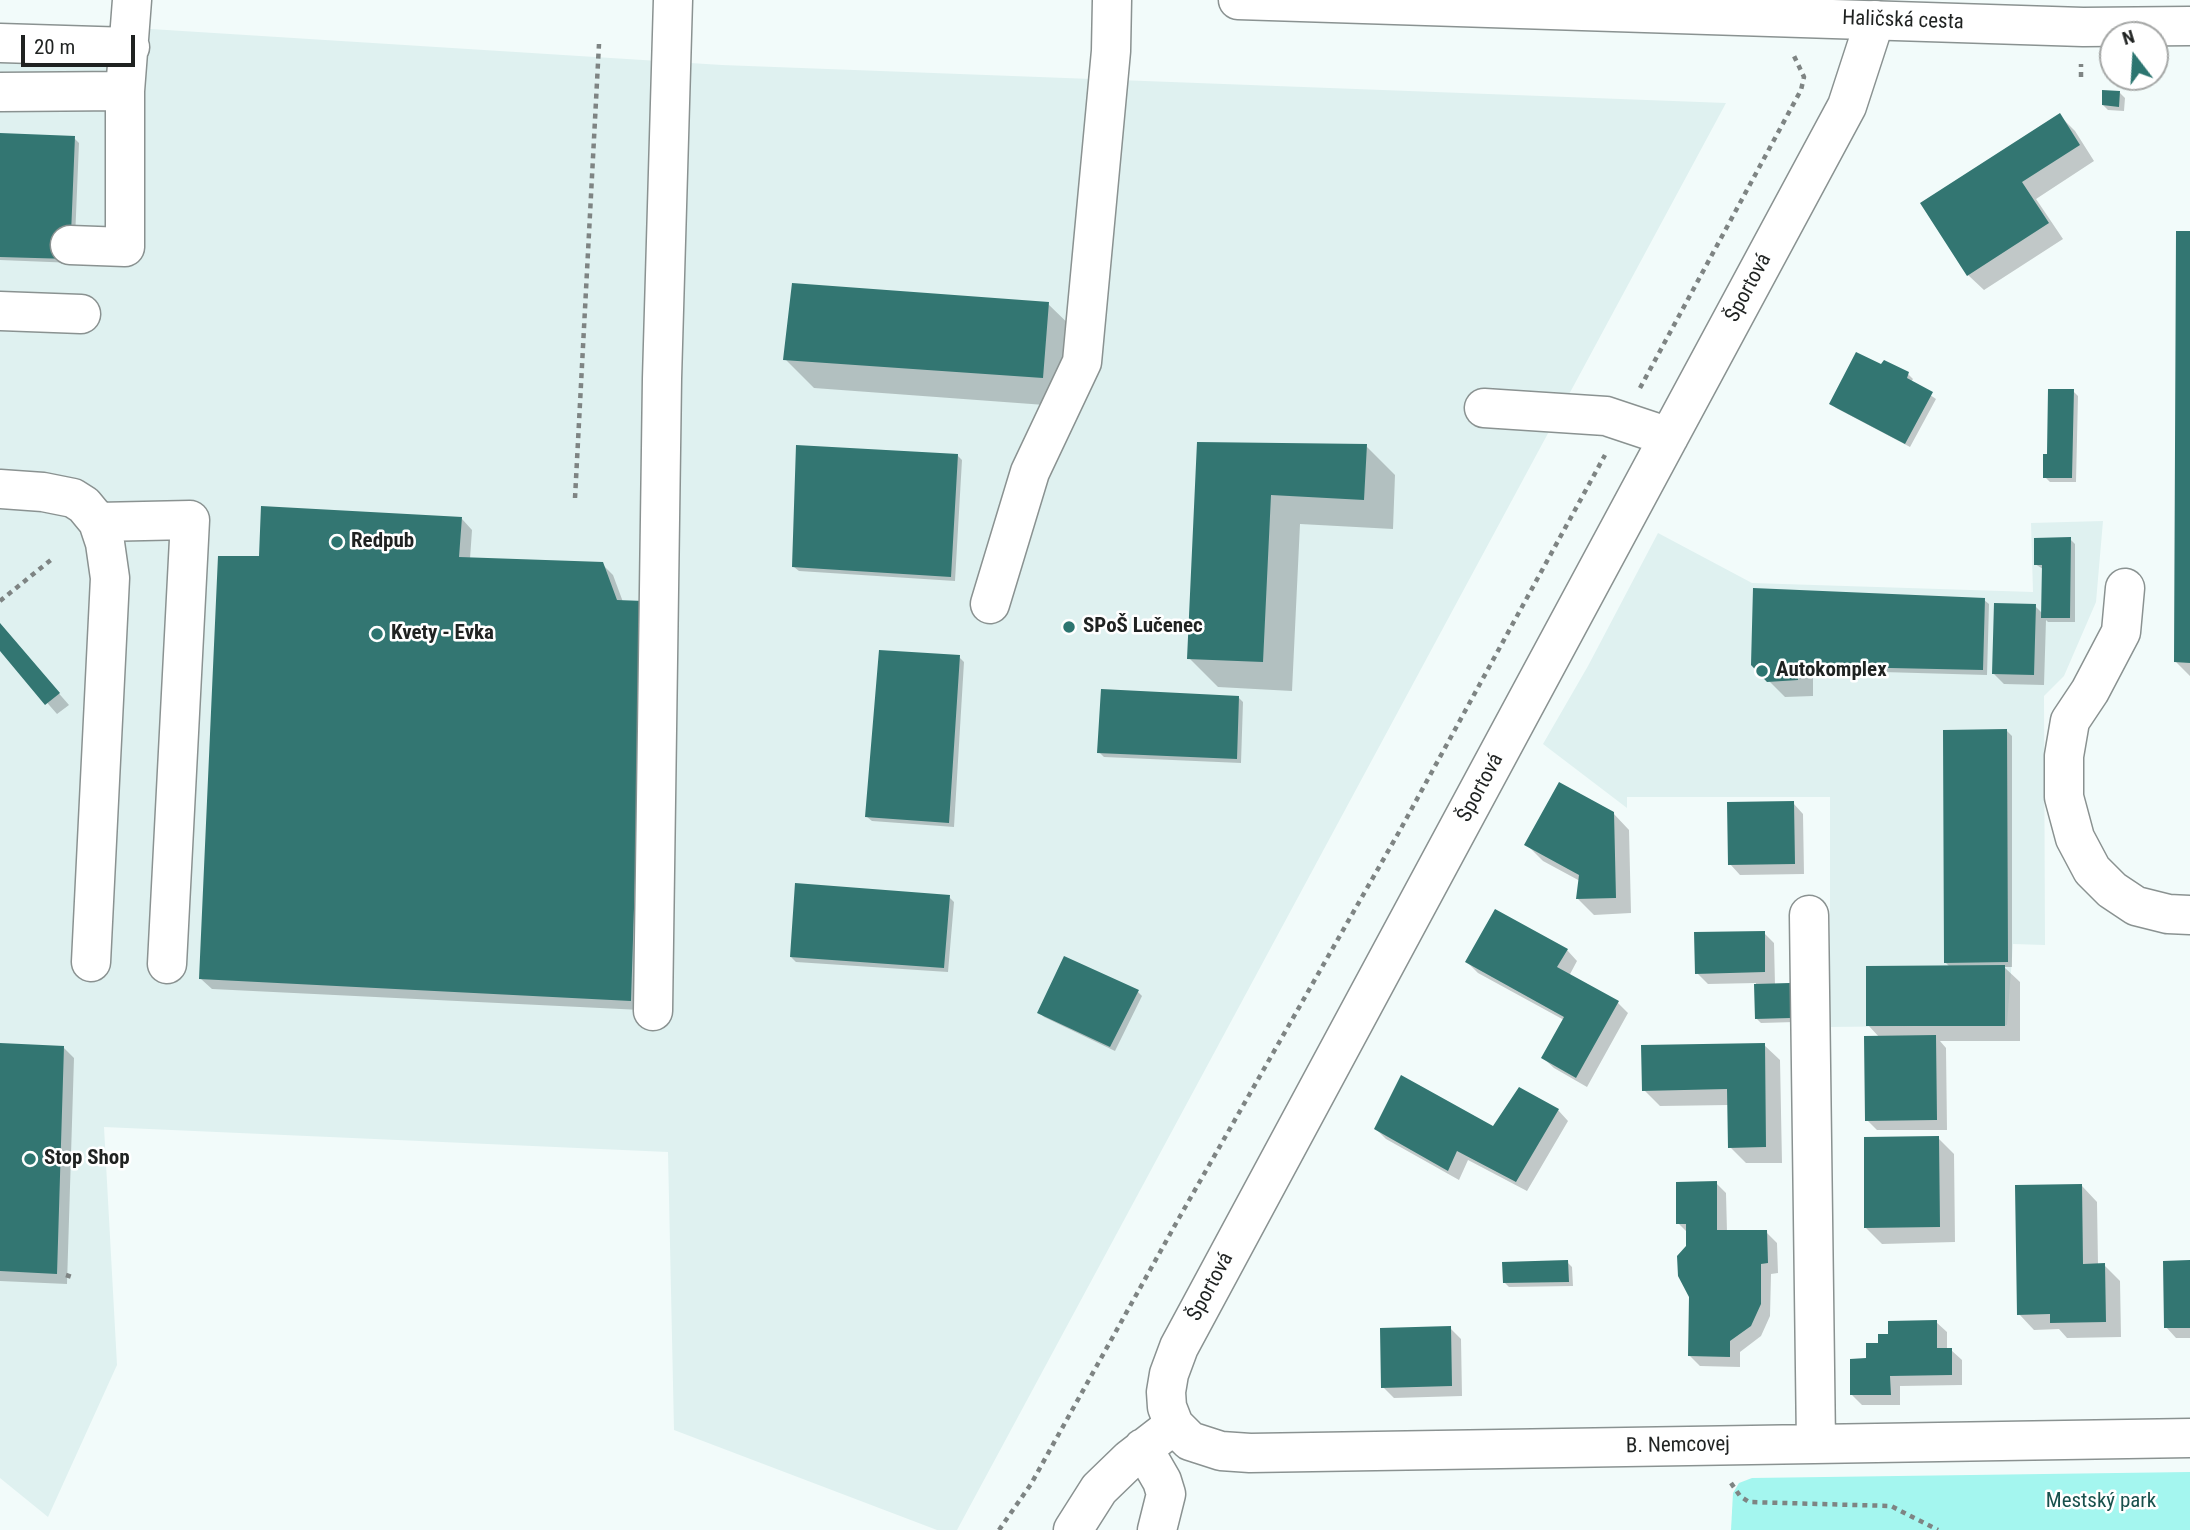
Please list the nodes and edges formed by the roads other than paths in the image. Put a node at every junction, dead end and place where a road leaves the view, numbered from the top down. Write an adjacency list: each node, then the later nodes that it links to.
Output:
1 (132, 0): 11 (street)
2 (673, 0): 27 (street)
3 (1112, 0): 22 (street)
4 (1238, 0): 5 (street, Haličská cesta)
5 (1389, 3): 6 (street, Haličská cesta)
6 (1606, 6): 7 (street, Haličská cesta)
7 (1755, 9): 8 (street, Haličská cesta)
8 (1875, 20): 9 (street, Haličská cesta); 18 (street, Športová)
9 (2190, 26)
10 (0, 43): 11 (street)
11 (130, 47): 12 (street)
12 (125, 91): 13 (street); 14 (street)
13 (0, 92)
14 (70, 245)
15 (0, 311): 16 (street)
16 (82, 314)
17 (1484, 408): 18 (street)
18 (1669, 438): 28 (street, Športová)
19 (0, 489): 20 (street)
20 (98, 522): 25 (street); 26 (street)
21 (2125, 588): 24 (street)
22 (990, 604)
23 (1809, 915): 30 (street)
24 (2190, 915)
25 (91, 961)
26 (167, 964)
27 (653, 1011)
28 (1174, 1425): 30 (street, B. Nemcovej); 31 (street)
29 (2190, 1438): 30 (street, B. Nemcovej)
30 (1816, 1444)
31 (1143, 1448): 32 (street); 33 (street)
32 (1073, 1530)
33 (1157, 1530)

